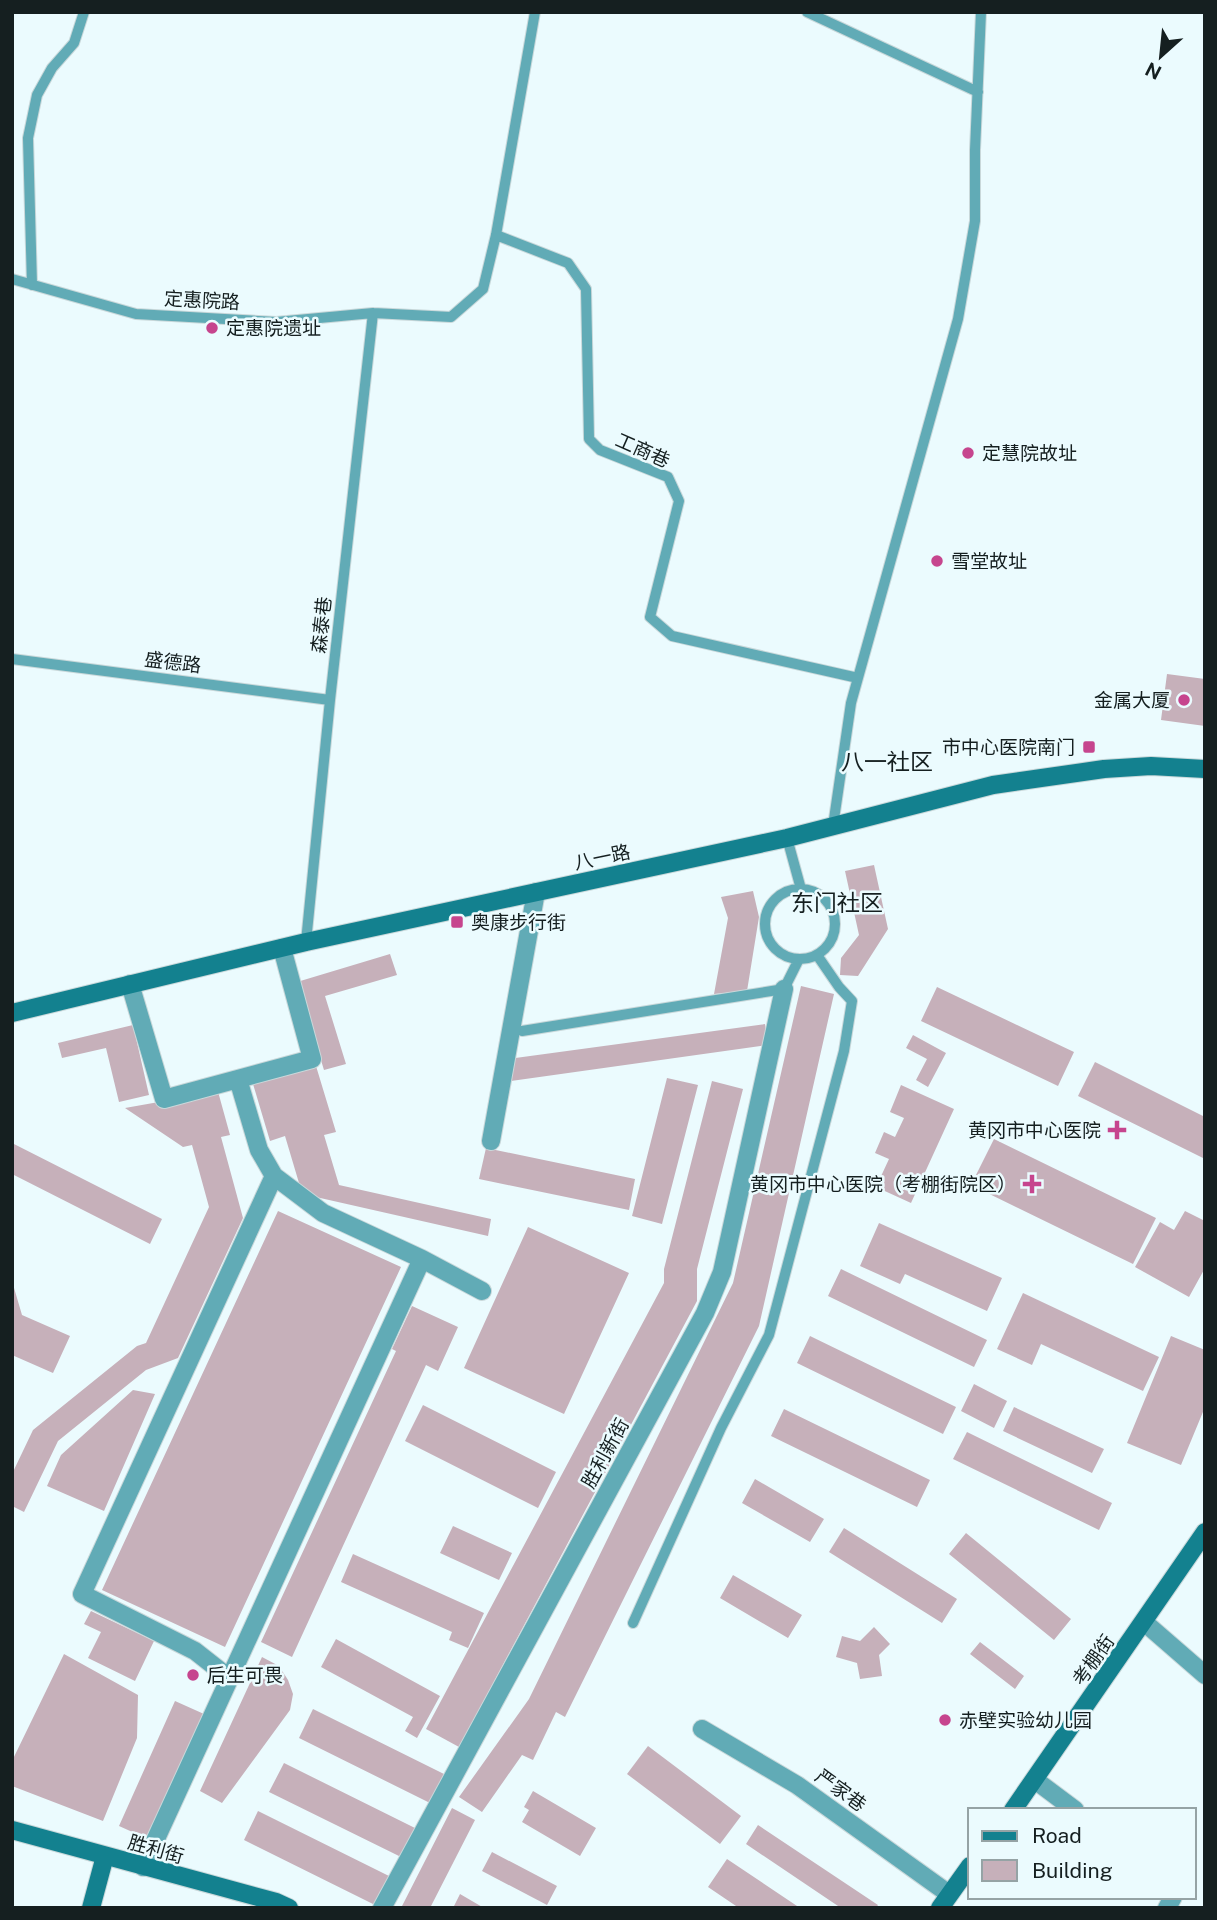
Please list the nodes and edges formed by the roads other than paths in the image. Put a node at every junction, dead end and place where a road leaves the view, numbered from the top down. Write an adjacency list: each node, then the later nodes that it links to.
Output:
1 (84, 12): 8 (lane)
2 (535, 12): 6 (lane, 定惠院路)
3 (807, 12): 5 (lane)
4 (981, 12): 5 (lane)
5 (978, 92): 11 (lane)
6 (496, 235): 9 (lane, 定惠院路); 11 (lane, 工商巷)
7 (12, 279): 8 (lane, 定惠院路)
8 (32, 285): 9 (lane, 定惠院路)
9 (373, 313): 12 (lane, 森泰巷)
10 (12, 659): 12 (lane, 盛德路)
11 (858, 678): 14 (lane)
12 (330, 700): 18 (lane, 森泰巷)
13 (1205, 769): 14 (main road, 八一路)
14 (833, 826): 15 (main road, 八一路)
15 (787, 838): 16 (lane); 17 (main road, 八一路)
16 (801, 889): 20 (lane); 21 (lane)
17 (536, 892): 18 (main road, 八一路); 27 (street)
18 (306, 942): 19 (main road, 八一路)
19 (282, 948): 22 (main road, 八一路); 26 (street)
20 (817, 955): 21 (lane); 33 (lane)
21 (799, 959): 23 (lane)
22 (130, 984): 24 (main road, 八一路); 26 (street)
23 (784, 989): 25 (lane); 47 (street, 胜利新街)
24 (12, 1013)
25 (522, 1031)
26 (238, 1079): 28 (street)
27 (491, 1141)
28 (274, 1176): 29 (street); 35 (street)
29 (422, 1259): 30 (street); 35 (street)
30 (482, 1291)
31 (1205, 1532): 32 (main road, 考棚街)
32 (1144, 1622): 34 (street); 37 (main road, 考棚街)
33 (633, 1623)
34 (1205, 1675)
35 (228, 1677): 42 (street)
36 (702, 1729): 44 (street, 严家巷)
37 (1035, 1780): 38 (main road, 考棚街); 39 (street)
38 (1014, 1808)
39 (1072, 1808)
40 (12, 1829): 41 (main road, 胜利街)
41 (105, 1856): 42 (main road, 胜利街); 45 (main road)
42 (143, 1867): 46 (main road, 胜利街)
43 (968, 1869): 44 (main road)
44 (944, 1901)
45 (91, 1908)
46 (289, 1908)
47 (382, 1908)

